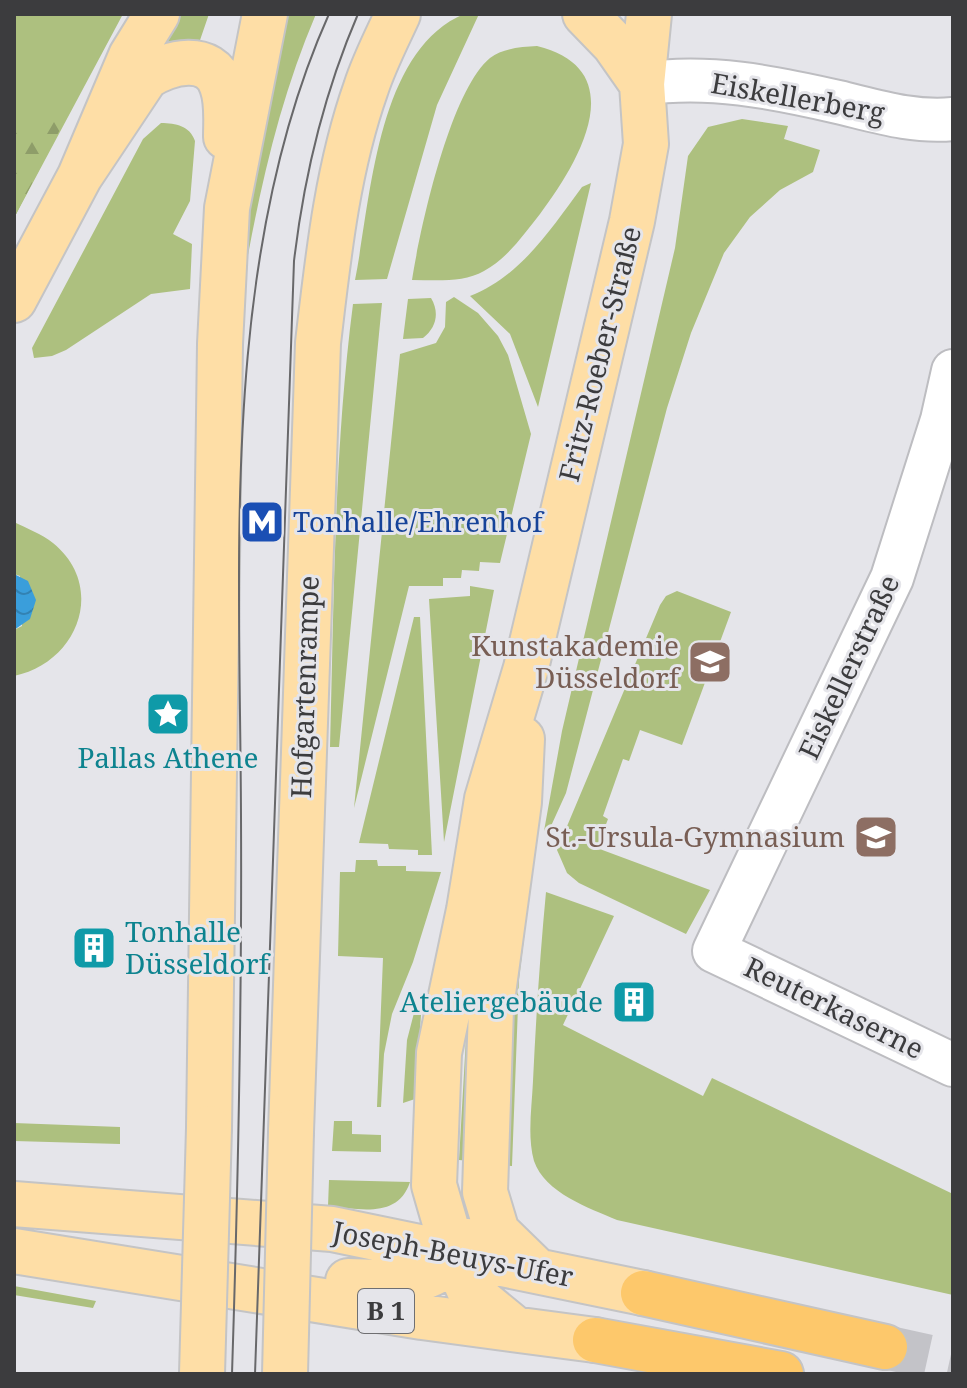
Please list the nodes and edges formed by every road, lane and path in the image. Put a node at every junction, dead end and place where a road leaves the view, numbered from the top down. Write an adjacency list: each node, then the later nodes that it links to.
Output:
1 (157, 14): 9 (main road)
2 (265, 14): 11 (main road)
3 (398, 14): 10 (main road, Hofgartenrampe)
4 (432, 14): 10 (main road)
5 (585, 14): 7 (main road)
6 (649, 14): 7 (main road, Fritz-Roeber-Straße)
7 (642, 84): 8 (street, Eiskellerberg); 14 (main road, Fritz-Roeber-Straße)
8 (953, 119)
9 (80, 176): 11 (main road); 12 (main road)
10 (343, 178): 30 (main road, Hofgartenrampe, bridge)
11 (227, 208): 29 (main road, bridge)
12 (14, 300)
13 (953, 371): 15 (street, Eiskellerstraße)
14 (526, 668): 17 (main road, Fritz-Roeber-Straße); 18 (main road, Fritz-Roeber-Straße)
15 (714, 951): 16 (street, Reuterkaserne)
16 (953, 1065)
17 (434, 1185): 20 (main road); 22 (main road, Fritz-Roeber-Straße)
18 (485, 1192): 22 (main road); 23 (main road)
19 (14, 1204): 20 (main road, Joseph-Beuys-Ufer)
20 (370, 1236): 22 (main road, Joseph-Beuys-Ufer)
21 (14, 1251): 24 (main road, B 1)
22 (456, 1255): 23 (main road, Joseph-Beuys-Ufer); 24 (main road); 26 (main road, Fritz-Roeber-Straße)
23 (534, 1268): 25 (main road, Joseph-Beuys-Ufer)
24 (178, 1278): 26 (main road, B 1)
25 (643, 1293): 28 (highway, Joseph-Beuys-Ufer)
26 (515, 1329): 27 (main road, B 1)
27 (595, 1340): 31 (highway, B 1)
28 (885, 1347)
29 (202, 1374)
30 (285, 1374)
31 (781, 1374)

